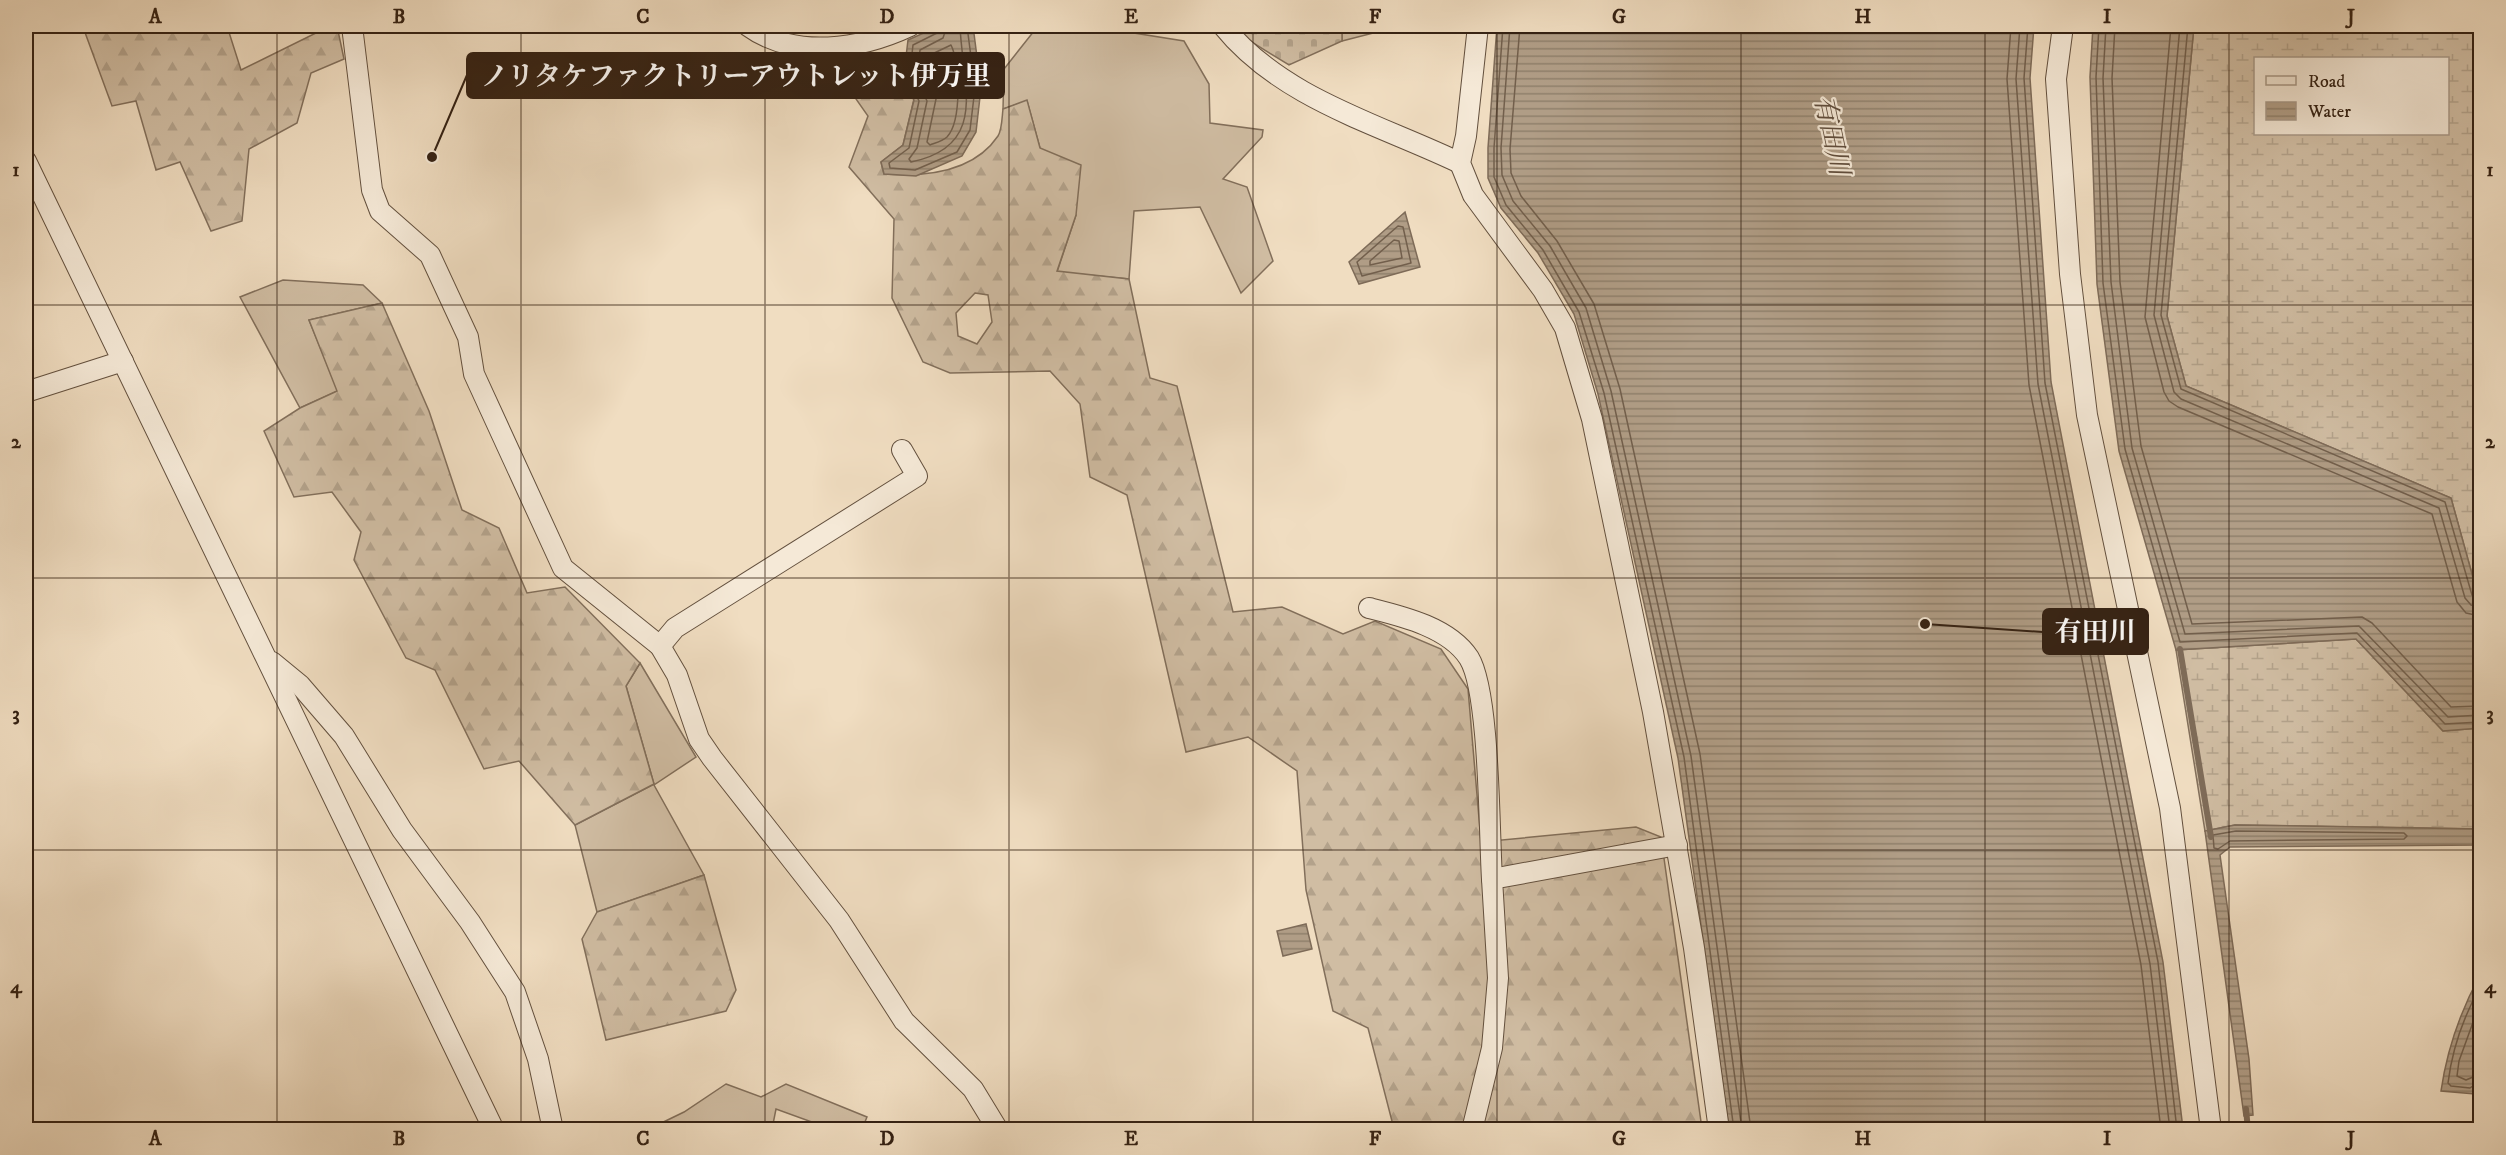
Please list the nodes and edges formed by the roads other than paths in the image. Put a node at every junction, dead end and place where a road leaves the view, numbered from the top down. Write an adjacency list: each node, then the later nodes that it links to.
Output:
1 (352, 26): 13 (street)
2 (748, 26): 3 (street)
3 (910, 26)
4 (1224, 26): 8 (street)
5 (1478, 26): 8 (street)
6 (2063, 26): 22 (street)
7 (26, 160): 9 (street)
8 (1460, 163): 15 (street)
9 (123, 361): 10 (street); 14 (street)
10 (26, 392)
11 (902, 450): 13 (street)
12 (1369, 608): 16 (street)
13 (660, 646): 19 (street)
14 (266, 656): 17 (street); 18 (street)
15 (1677, 845): 16 (street); 21 (street)
16 (1492, 879): 20 (street)
17 (494, 1130)
18 (553, 1130)
19 (998, 1130)
20 (1472, 1130)
21 (1719, 1130)
22 (2211, 1130)

